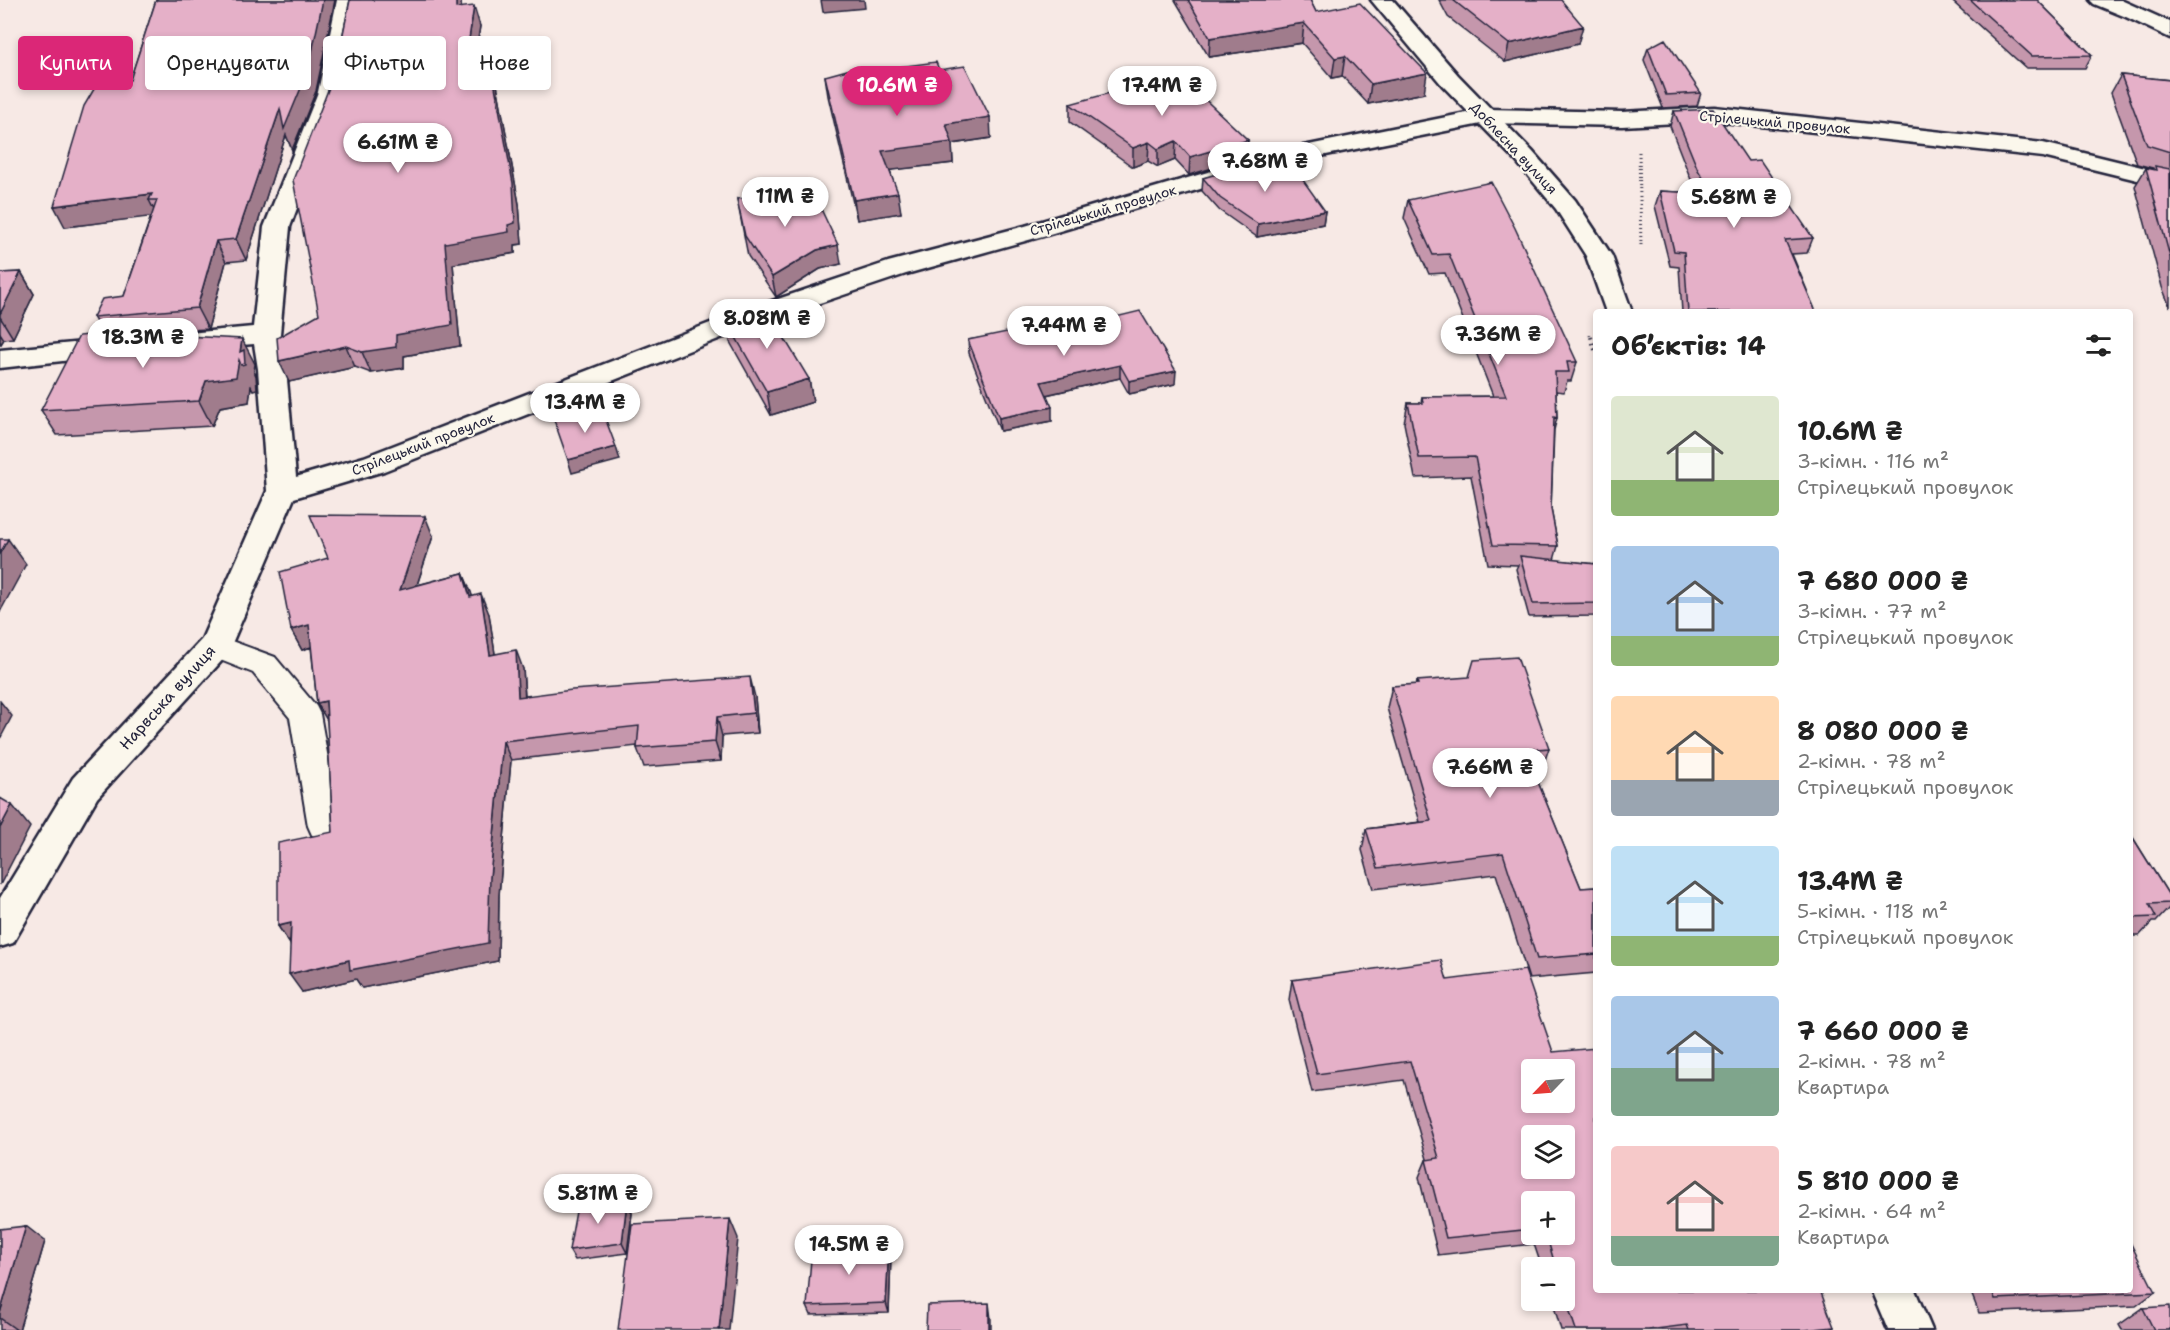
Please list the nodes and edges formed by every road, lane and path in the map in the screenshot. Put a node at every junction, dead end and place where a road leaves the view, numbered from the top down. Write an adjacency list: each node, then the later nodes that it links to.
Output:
1 (348, 0): 12 (street, Нарвська вулиця)
2 (1382, 0): 5 (street, Доблесна вулиця)
3 (2101, 0): 4 (street)
4 (2170, 31)
5 (1486, 116): 6 (street, Стрілецький провулок); 11 (street, Доблесна вулиця); 14 (street, Стрілецький провулок)
6 (1641, 118): 7 (street, Стрілецький провулок); 10 (path)
7 (2043, 150): 8 (street); 9 (street, Стрілецький провулок)
8 (2170, 158)
9 (2170, 181)
10 (1641, 254)
11 (1617, 309)
12 (266, 334): 13 (street); 14 (street, Нарвська вулиця)
13 (0, 359)
14 (282, 491): 15 (street, Нарвська вулиця)
15 (215, 646): 16 (lane); 17 (street, Нарвська вулиця)
16 (324, 826)
17 (0, 931)
18 (1894, 1293): 19 (street)
19 (1910, 1330)

